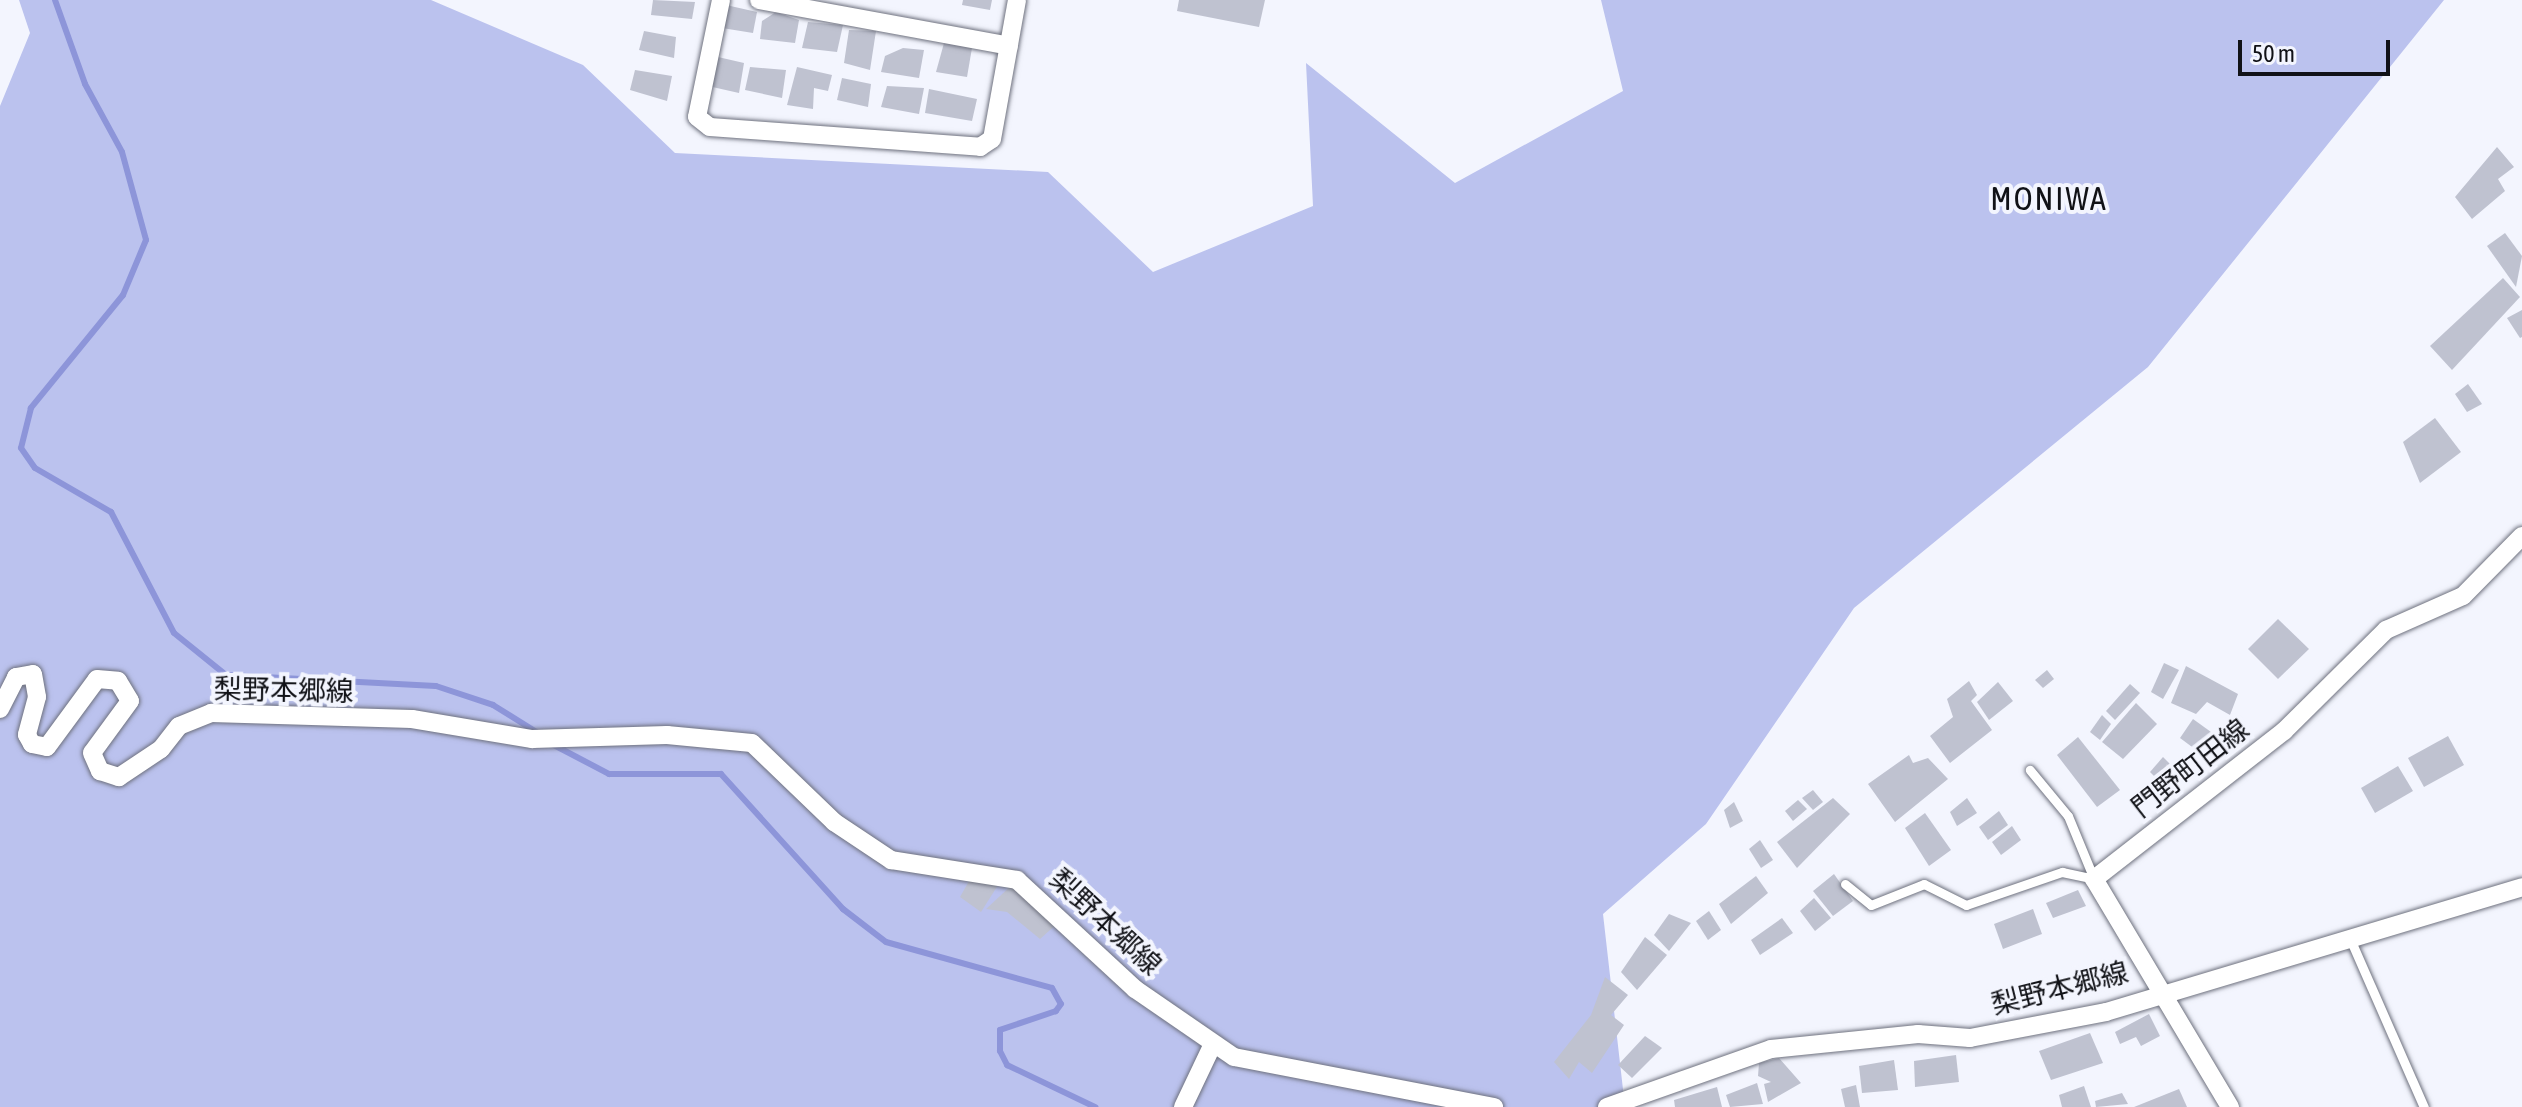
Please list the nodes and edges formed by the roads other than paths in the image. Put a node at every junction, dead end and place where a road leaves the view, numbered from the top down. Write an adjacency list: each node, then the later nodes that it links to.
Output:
1 (721, 0): 4 (street)
2 (759, 0): 4 (street)
3 (1017, 0): 4 (street)
4 (1009, 46)
5 (2522, 536): 8 (street, 門野町田線)
6 (0, 709): 13 (street, 梨野本郷線)
7 (2030, 770): 8 (lane)
8 (2094, 879): 9 (lane); 12 (street)
9 (1845, 884)
10 (2522, 887): 11 (street, 梨野本郷線)
11 (2351, 941): 12 (street, 梨野本郷線); 18 (lane)
12 (2164, 991): 16 (street, 梨野本郷線); 17 (street)
13 (1212, 1046): 14 (street); 15 (street, 梨野本郷線)
14 (1183, 1107)
15 (1494, 1107)
16 (1607, 1107)
17 (2230, 1107)
18 (2424, 1107)

